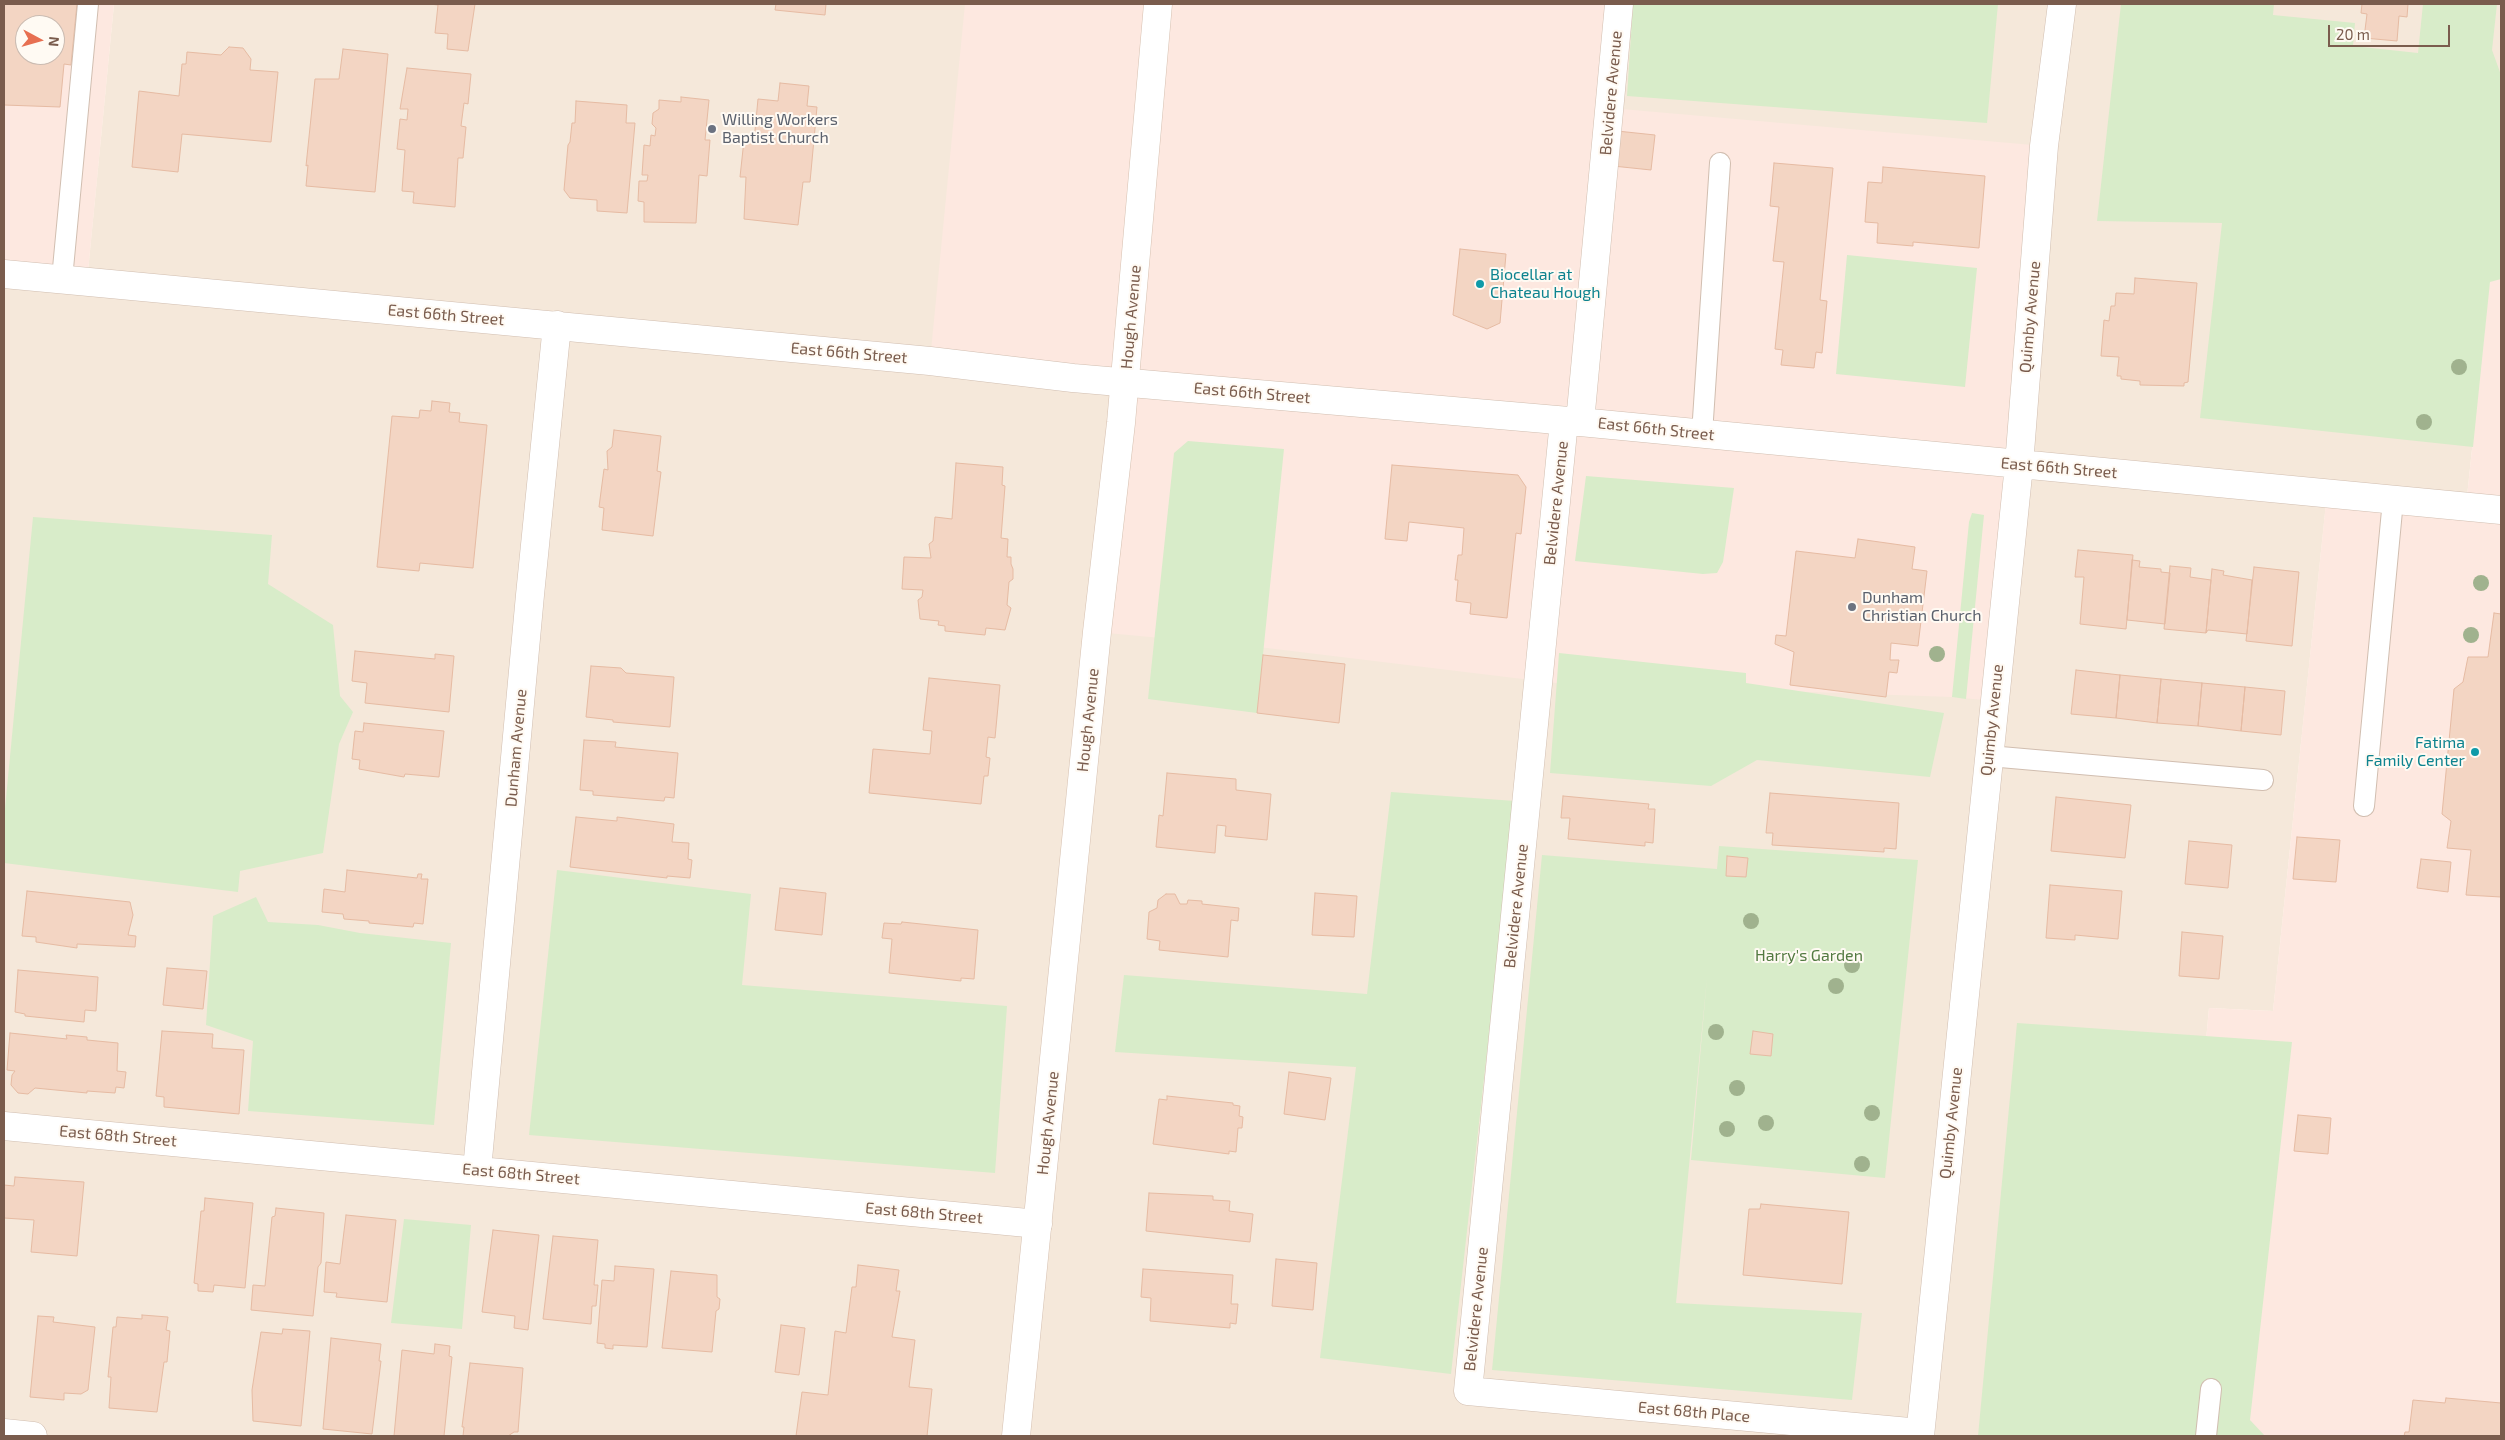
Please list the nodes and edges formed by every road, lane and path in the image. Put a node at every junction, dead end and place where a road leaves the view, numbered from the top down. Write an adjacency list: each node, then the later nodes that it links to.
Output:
1 (88, 4): 7 (lane)
2 (1158, 4): 9 (street, Hough Avenue)
3 (1619, 4): 10 (street, Belvidere Avenue)
4 (2062, 4): 12 (street, Quimby Avenue)
5 (1720, 163): 11 (lane)
6 (4, 274): 7 (street, East 66th Street)
7 (62, 280): 8 (street, East 66th Street)
8 (558, 325): 9 (street, East 66th Street); 19 (street, Dunham Avenue)
9 (1125, 381): 10 (street, East 66th Street); 20 (street, Hough Avenue)
10 (1572, 421): 11 (street, East 66th Street); 22 (street, Belvidere Avenue)
11 (1702, 434): 12 (street, East 66th Street)
12 (2018, 464): 13 (street, East 66th Street); 15 (street, Quimby Avenue)
13 (2393, 500): 14 (street, East 66th Street); 17 (lane)
14 (2501, 510)
15 (1989, 756): 16 (lane); 24 (street, Quimby Avenue)
16 (2264, 780)
17 (2364, 806)
18 (4, 1126): 19 (street, East 68th Street)
19 (477, 1170): 20 (street, East 68th Street)
20 (1038, 1224): 26 (street, Hough Avenue)
21 (2211, 1389): 27 (lane)
22 (1468, 1391): 24 (street, East 68th Place)
23 (4, 1434): 25 (street)
24 (1920, 1435)
25 (33, 1436)
26 (1016, 1436)
27 (2206, 1436)

